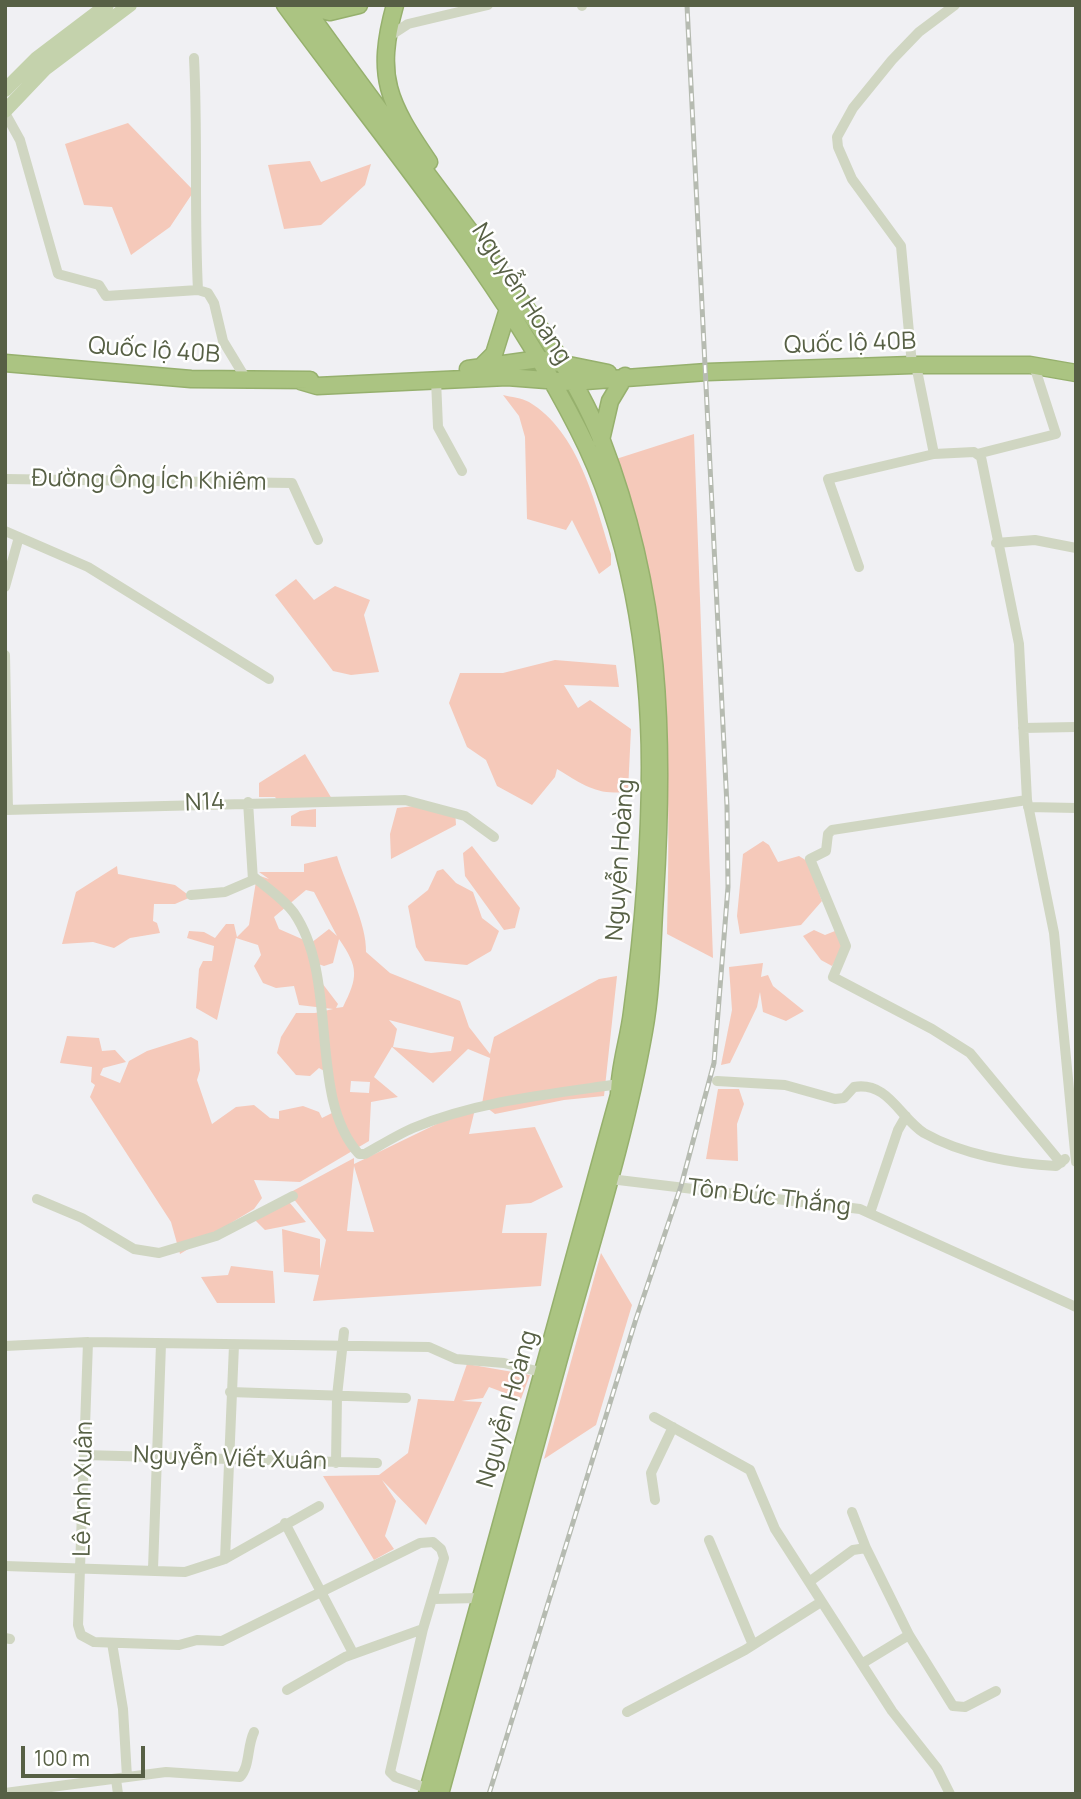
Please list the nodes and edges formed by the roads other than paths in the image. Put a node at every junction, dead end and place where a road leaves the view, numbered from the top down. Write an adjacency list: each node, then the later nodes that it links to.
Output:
1 (107, 5): 11 (main road)
2 (130, 5): 12 (main road)
3 (285, 5): 15 (highway, Nguyễn Hoàng)
4 (303, 5): 5 (highway); 13 (highway, Nguyễn Hoàng)
5 (359, 5)
6 (395, 5): 9 (highway)
7 (488, 5): 9 (street)
8 (955, 5): 19 (street)
9 (385, 39): 13 (highway)
10 (194, 58): 14 (street)
11 (5, 90)
12 (5, 112): 14 (street)
13 (483, 250): 18 (highway, Nguyễn Hoàng)
14 (198, 290): 24 (street)
15 (508, 309): 16 (highway, Nguyễn Hoàng); 21 (highway)
16 (539, 359): 18 (highway, Quốc lộ 40B); 21 (highway, Quốc lộ 40B); 27 (highway, Nguyễn Hoàng)
17 (5, 363): 24 (highway, Quốc lộ 40B)
18 (562, 365): 23 (highway, Quốc lộ 40B); 28 (highway, Nguyễn Hoàng)
19 (914, 365): 20 (highway, Quốc lộ 40B); 23 (highway, Quốc lộ 40B); 30 (street)
20 (1034, 366): 22 (highway, Quốc lộ 40B); 31 (street)
21 (480, 368): 26 (highway, Quốc lộ 40B)
22 (1076, 373)
23 (625, 376): 28 (highway, Quốc lộ 40B); 29 (highway)
24 (246, 379): 26 (highway, Quốc lộ 40B)
25 (436, 380): 26 (highway, Quốc lộ 40B); 27 (highway, Quốc lộ 40B); 32 (street)
26 (300, 381)
27 (552, 382): 28 (highway, Quốc lộ 40B); 53 (highway, Nguyễn Hoàng)
28 (572, 382): 29 (highway, Nguyễn Hoàng)
29 (601, 440): 57 (highway, Nguyễn Hoàng)
30 (934, 454): 31 (street); 39 (street)
31 (977, 454): 37 (street)
32 (462, 471)
33 (5, 479): 36 (street, Đường Ông Ích Khiêm)
34 (5, 531): 35 (street)
35 (19, 537): 40 (street); 42 (street)
36 (318, 540)
37 (996, 543): 38 (street); 44 (street)
38 (1076, 548)
39 (859, 567)
40 (5, 587)
41 (5, 655): 48 (street)
42 (269, 679)
43 (1076, 727): 44 (street)
44 (1023, 728): 46 (street)
45 (248, 802): 48 (street, N14); 49 (street, N14); 50 (street)
46 (1028, 803): 47 (street); 55 (street); 56 (street)
47 (1076, 808)
48 (7, 810)
49 (494, 837)
50 (254, 877): 51 (street); 53 (street)
51 (191, 895)
52 (717, 1081): 54 (street)
53 (619, 1084): 68 (highway, Nguyễn Hoàng)
54 (906, 1116): 56 (street); 60 (street)
55 (1074, 1158): 56 (street)
56 (1060, 1163)
57 (610, 1179): 60 (street, Tôn Đức Thắng); 105 (highway, Nguyễn Hoàng)
58 (293, 1196): 59 (street)
59 (37, 1199)
60 (870, 1213): 61 (street, Tôn Đức Thắng)
61 (1076, 1307)
62 (344, 1332): 67 (street)
63 (89, 1342): 64 (street); 66 (street); 74 (street, Lê Anh Xuân)
64 (161, 1344): 65 (street); 75 (street)
65 (234, 1345): 67 (street); 69 (street)
66 (5, 1346)
67 (342, 1347): 68 (street); 70 (street)
68 (541, 1372): 91 (highway, Nguyễn Hoàng)
69 (230, 1392): 70 (street); 76 (street)
70 (337, 1396): 71 (street); 77 (street)
71 (406, 1398)
72 (654, 1417): 73 (street)
73 (673, 1427): 79 (street); 89 (street)
74 (84, 1455): 75 (street, Nguyễn Viết Xuân); 87 (street, Lê Anh Xuân)
75 (158, 1457): 76 (street, Nguyễn Viết Xuân); 88 (street)
76 (227, 1460): 77 (street, Nguyễn Viết Xuân); 85 (street)
77 (336, 1462): 78 (street, Nguyễn Viết Xuân)
78 (377, 1463)
79 (655, 1500)
80 (319, 1506): 82 (street)
81 (852, 1511): 84 (street)
82 (285, 1523): 85 (street); 90 (street)
83 (709, 1540): 97 (street)
84 (866, 1548): 89 (street); 95 (street)
85 (225, 1559): 88 (street)
86 (5, 1566): 87 (street)
87 (82, 1567): 88 (street); 96 (street, Lê Anh Xuân)
88 (153, 1569)
89 (808, 1582): 93 (street)
90 (320, 1593): 92 (street); 96 (street); 98 (street)
91 (480, 1598): 92 (street); 105 (highway, Nguyễn Hoàng)
92 (433, 1599): 94 (street)
93 (821, 1602): 97 (street); 99 (street)
94 (423, 1629): 98 (street); 105 (street)
95 (909, 1635): 99 (street); 101 (street)
96 (112, 1643): 104 (street)
97 (753, 1645): 102 (street)
98 (353, 1653): 100 (street)
99 (863, 1663): 108 (street)
100 (287, 1690)
101 (996, 1691)
102 (627, 1712)
103 (254, 1732): 104 (street)
104 (122, 1778): 106 (street); 107 (street)
105 (432, 1792)
106 (5, 1793)
107 (118, 1794)
108 (950, 1794)

